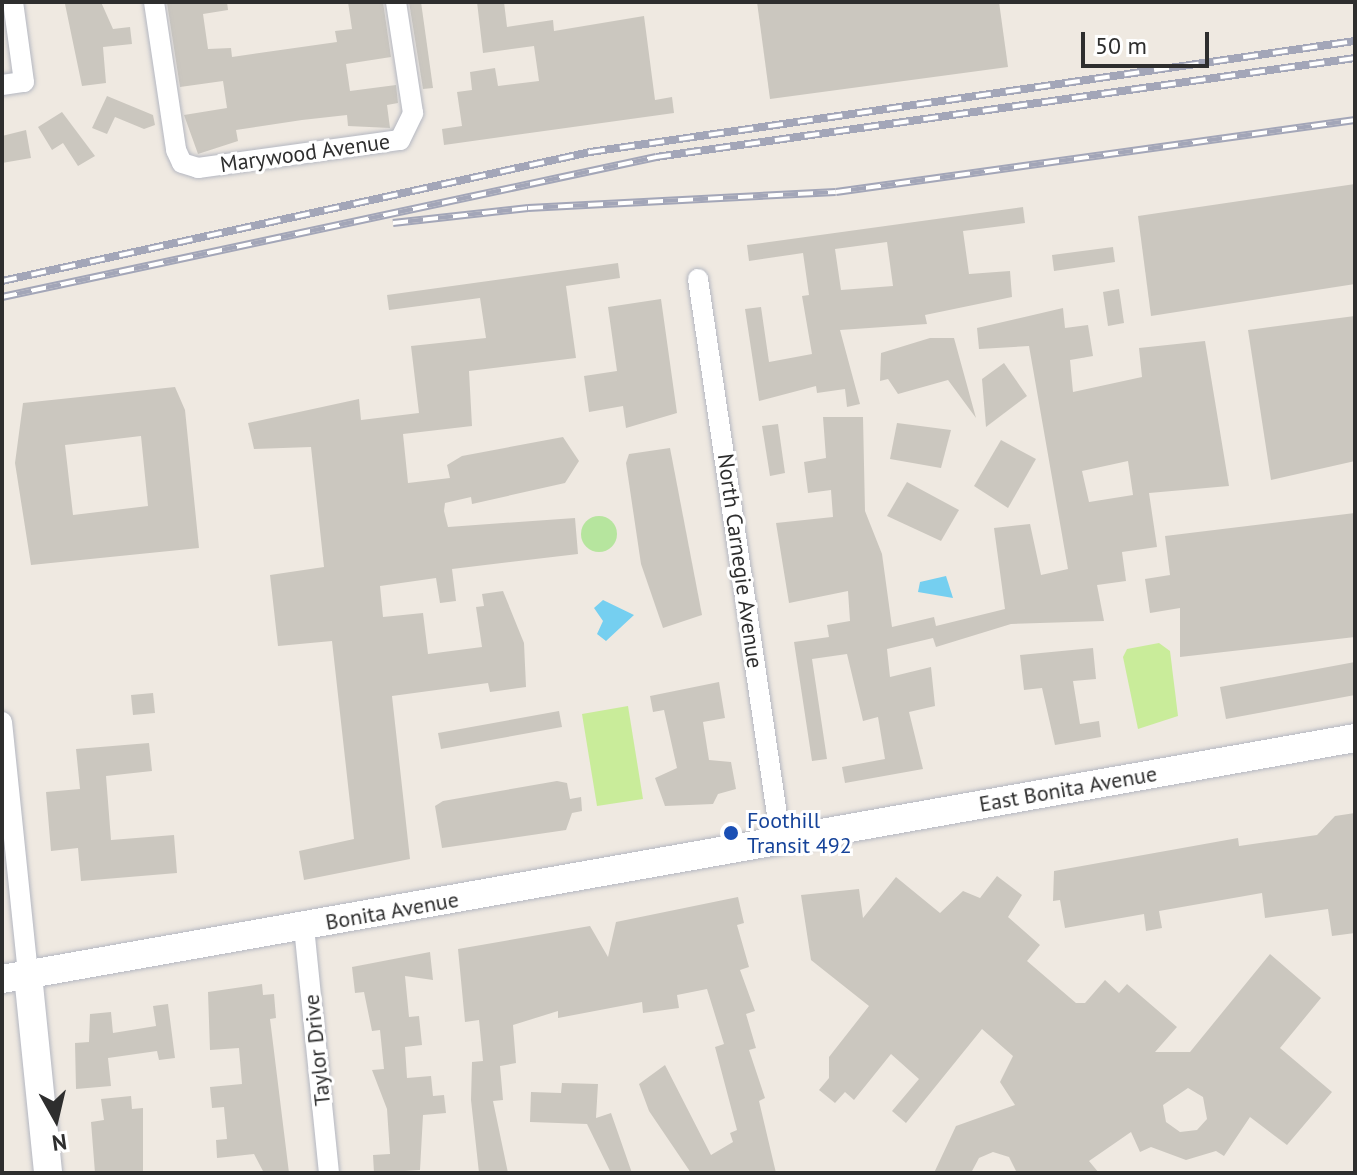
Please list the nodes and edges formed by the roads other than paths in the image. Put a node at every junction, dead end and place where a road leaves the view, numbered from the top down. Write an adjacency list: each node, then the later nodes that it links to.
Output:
1 (13, 2): 4 (street)
2 (154, 2): 3 (street, Marywood Avenue)
3 (396, 2)
4 (2, 85)
5 (698, 279): 8 (street, North Carnegie Avenue)
6 (2, 722): 10 (street)
7 (1355, 738): 8 (main road, East Bonita Avenue)
8 (781, 842): 9 (main road, Bonita Avenue)
9 (304, 927): 10 (main road, Bonita Avenue); 12 (street, Taylor Drive)
10 (15, 977): 11 (main road)
11 (48, 1173)
12 (329, 1173)

